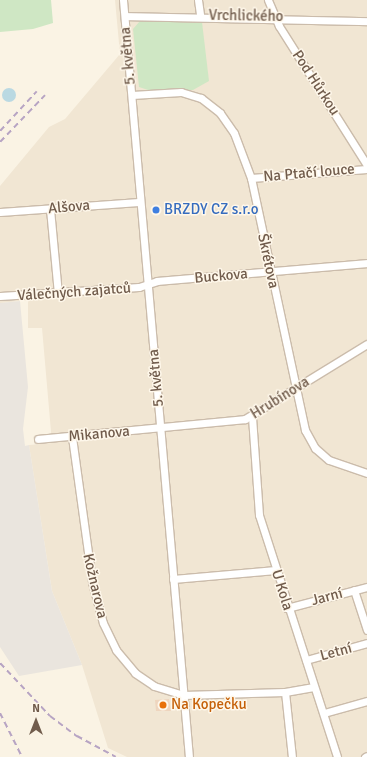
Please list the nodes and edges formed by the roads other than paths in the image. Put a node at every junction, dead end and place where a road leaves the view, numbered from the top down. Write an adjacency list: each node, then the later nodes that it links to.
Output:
1 (123, 0): 4 (street, 5. května)
2 (198, 0): 5 (street)
3 (268, 0): 6 (street, Pod Hůrkou)
4 (125, 16): 5 (street, Vrchlického); 8 (street, 5. května)
5 (200, 16): 6 (street, Vrchlického)
6 (275, 17): 7 (street, Vrchlického); 9 (street, Pod Hůrkou)
7 (367, 21)
8 (132, 95): 11 (street, Škrétova); 12 (street, 5. května)
9 (367, 165)
10 (367, 169): 11 (street, Na Ptačí louce)
11 (251, 178): 16 (street, Škrétova)
12 (139, 202): 13 (street, Alšova); 17 (street, 5. května)
13 (50, 209): 14 (street, Alšova); 18 (street)
14 (0, 212)
15 (367, 263): 16 (street, Buckova)
16 (269, 272): 17 (street, Buckova); 21 (street, Škrétova)
17 (148, 284): 18 (street, Válečných zajatců); 23 (street, 5. května)
18 (58, 293): 19 (street, Válečných zajatců)
19 (0, 296)
20 (367, 344): 21 (street, Hrubínova)
21 (296, 387): 22 (street, Hrubínova); 26 (street, Škrétova)
22 (252, 417): 23 (street, Hrubínova); 27 (street, U Kola)
23 (160, 427): 24 (street, Mikanova); 28 (street, 5. května)
24 (72, 437): 25 (street, Mikanova); 37 (street, Kožnarova)
25 (38, 440)
26 (367, 473)
27 (276, 570): 28 (street); 31 (street, U Kola)
28 (172, 579): 37 (street, 5. května)
29 (367, 587): 30 (street, Jarní)
30 (354, 590): 31 (street, Jarní); 32 (street)
31 (287, 608): 34 (street, U Kola)
32 (367, 630)
33 (367, 644): 34 (street, Letní)
34 (306, 660): 35 (street, U Kola)
35 (314, 687): 36 (street); 39 (street, U Kola)
36 (286, 692): 37 (street); 41 (street)
37 (183, 695): 40 (street, 5. května)
38 (367, 701): 39 (street)
39 (324, 713): 42 (street, U Kola)
40 (189, 757)
41 (292, 757)
42 (337, 757)

